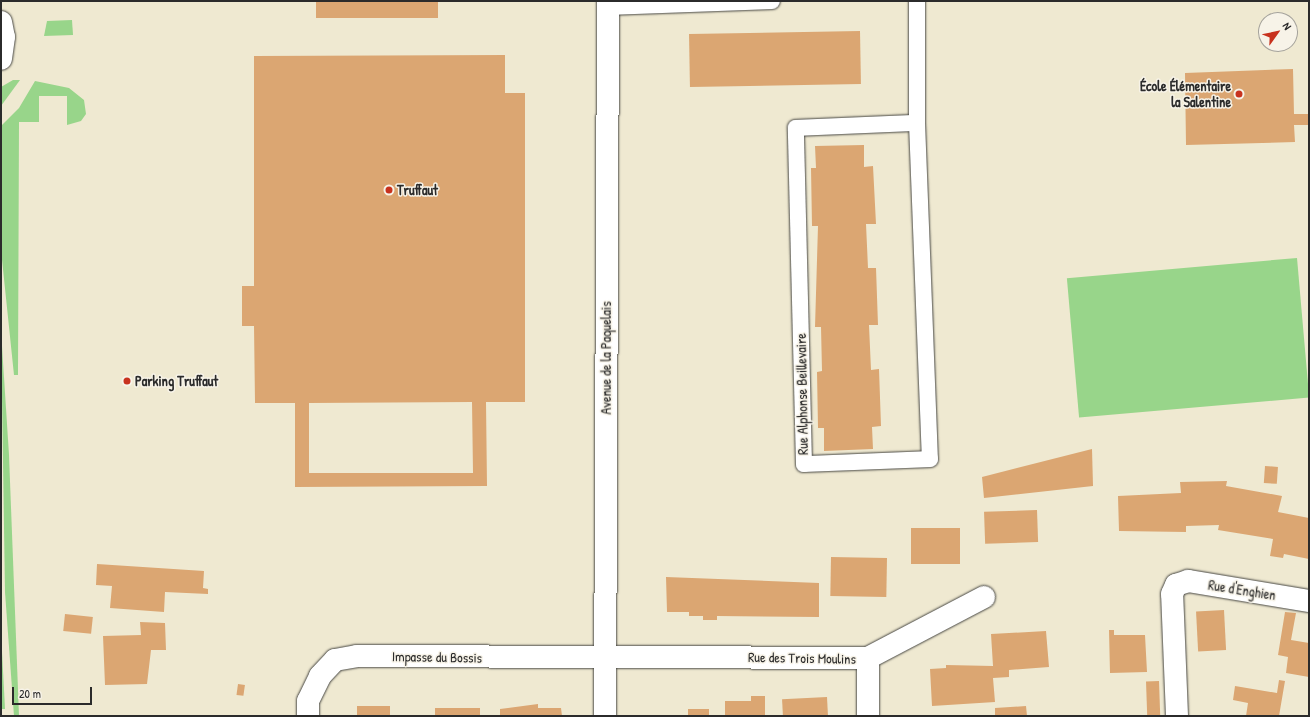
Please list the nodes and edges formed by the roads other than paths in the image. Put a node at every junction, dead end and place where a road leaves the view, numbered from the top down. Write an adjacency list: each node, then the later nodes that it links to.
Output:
1 (772, 1): 3 (lane)
2 (917, 1): 6 (lane, Rue Alphonse Beillevaire)
3 (608, 4): 9 (street, Avenue de la Paquelais)
4 (1, 22): 5 (street)
5 (1, 59)
6 (918, 123): 6 (lane, Rue Alphonse Beillevaire)
7 (984, 597): 10 (street, Rue des Trois Moulins)
8 (1309, 601): 14 (street, Rue d'Enghien)
9 (605, 658): 10 (street, Rue des Trois Moulins); 11 (street, Impasse du Bossis); 12 (street, Avenue de la Paquelais)
10 (868, 658): 13 (street)
11 (308, 716)
12 (605, 716)
13 (868, 716)
14 (1177, 716)

